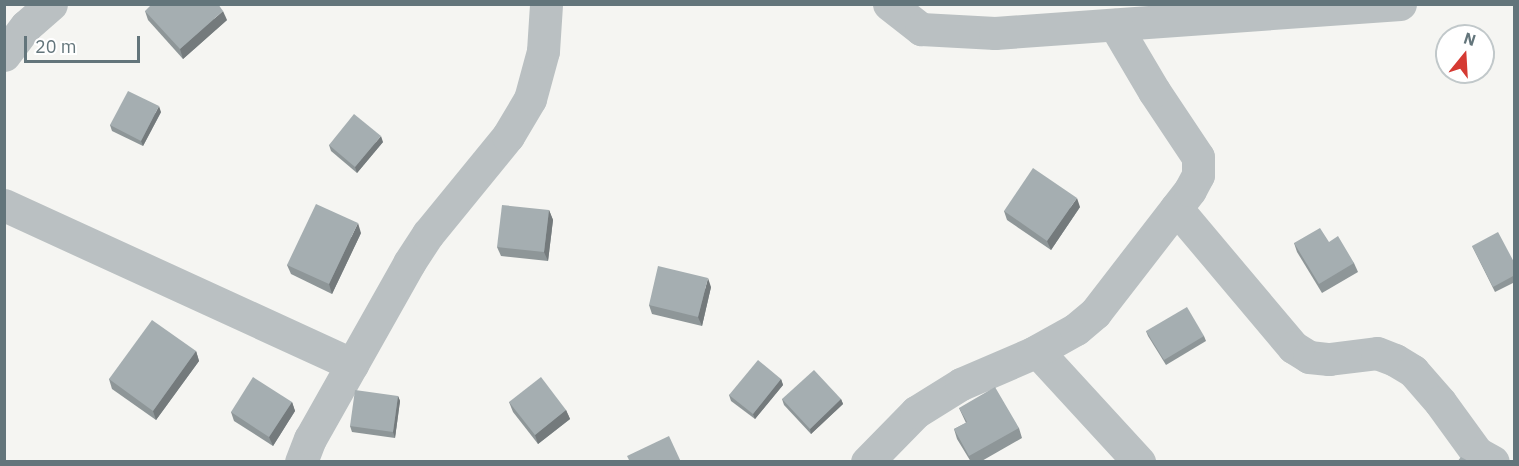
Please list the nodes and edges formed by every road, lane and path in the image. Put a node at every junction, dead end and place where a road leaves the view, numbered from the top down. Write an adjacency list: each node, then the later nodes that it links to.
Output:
1 (51, 4): 6 (street)
2 (546, 4): 10 (street)
3 (889, 4): 5 (street)
4 (1400, 4): 5 (street)
5 (1115, 25): 8 (street)
6 (4, 55)
7 (4, 206): 10 (street)
8 (1176, 208): 9 (street); 14 (street)
9 (1036, 351): 12 (street); 13 (street)
10 (352, 364): 11 (street)
11 (301, 462)
12 (867, 462)
13 (1139, 462)
14 (1493, 462)

